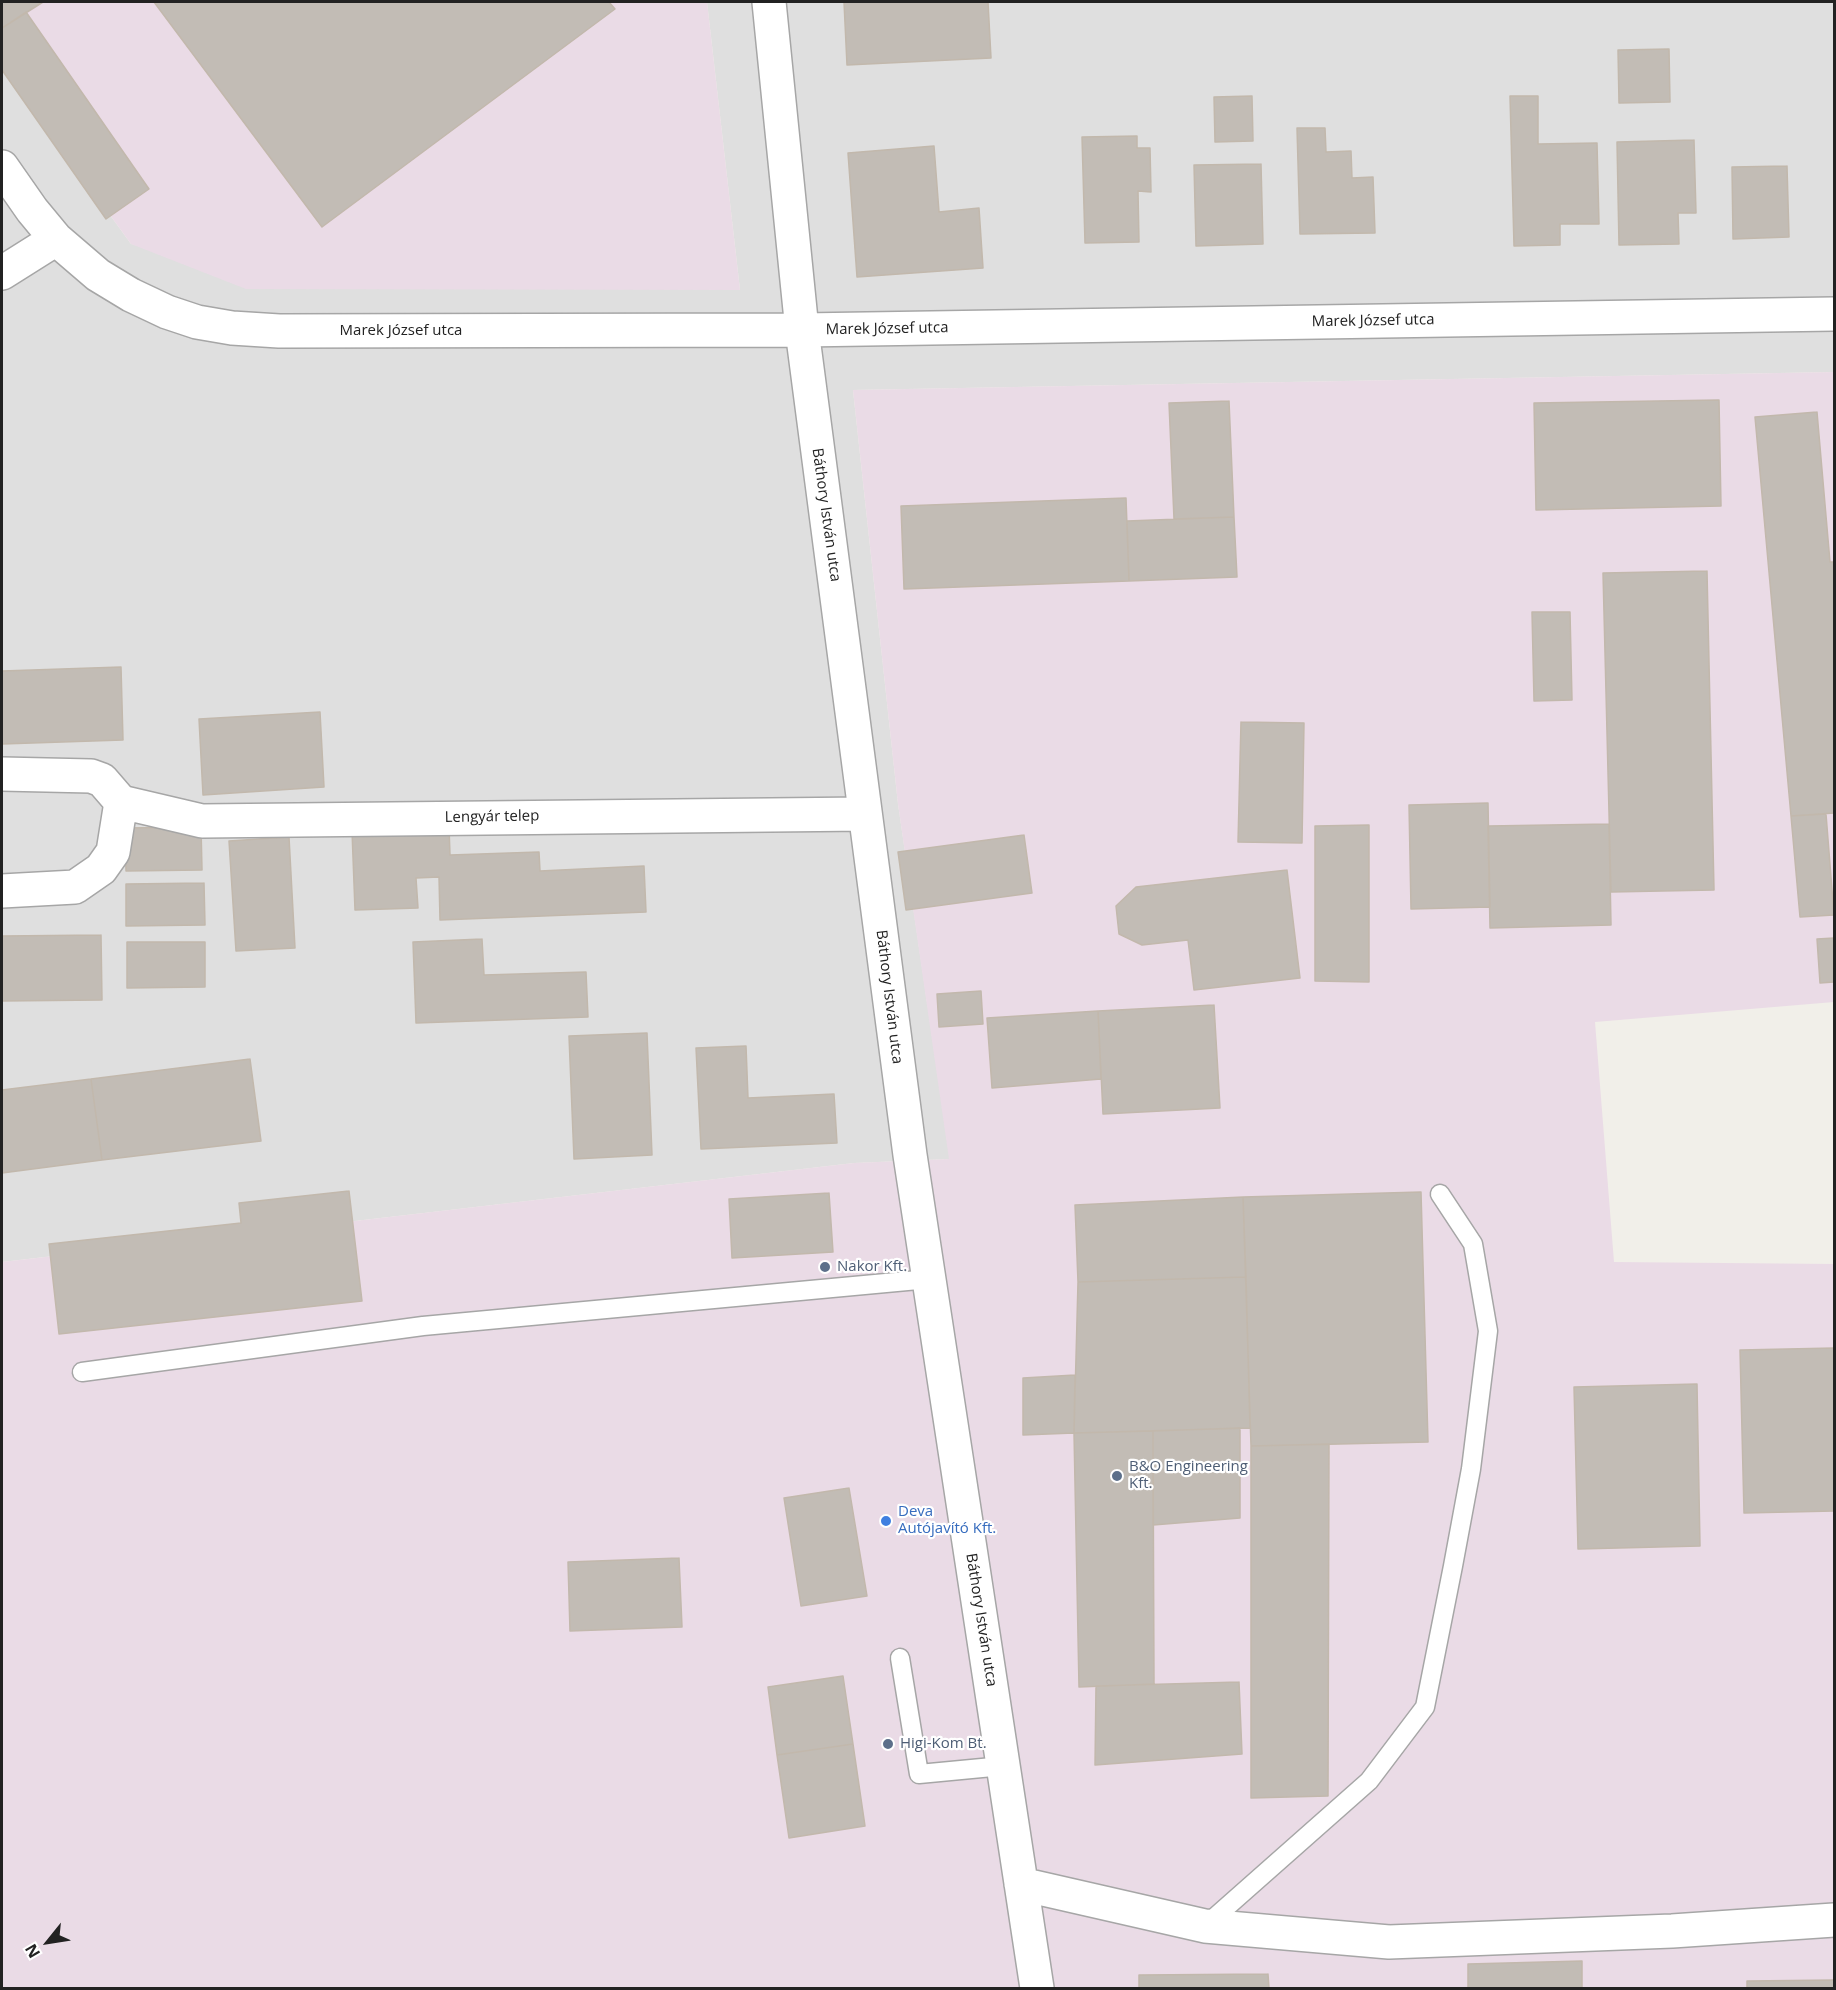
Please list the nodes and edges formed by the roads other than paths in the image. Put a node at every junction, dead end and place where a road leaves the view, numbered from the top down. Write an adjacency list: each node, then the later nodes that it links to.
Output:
1 (769, 2): 6 (street, Báthory István utca)
2 (2, 166): 3 (street, Marek József utca)
3 (56, 239): 4 (street); 6 (street, Marek József utca)
4 (2, 273)
5 (1834, 314): 6 (street, Marek József utca)
6 (801, 330): 9 (street, Báthory István utca)
7 (2, 774): 8 (street)
8 (121, 801): 9 (street, Lengyár telep); 10 (street)
9 (866, 814): 12 (street, Báthory István utca)
10 (2, 891)
11 (1440, 1194): 18 (lane)
12 (929, 1280): 13 (lane); 15 (street, Báthory István utca)
13 (82, 1372)
14 (900, 1658): 15 (lane)
15 (1003, 1766): 16 (street, Báthory István utca)
16 (1022, 1884): 18 (street); 19 (street, Báthory István utca)
17 (1834, 1920): 18 (street)
18 (1205, 1926)
19 (1037, 1989)

